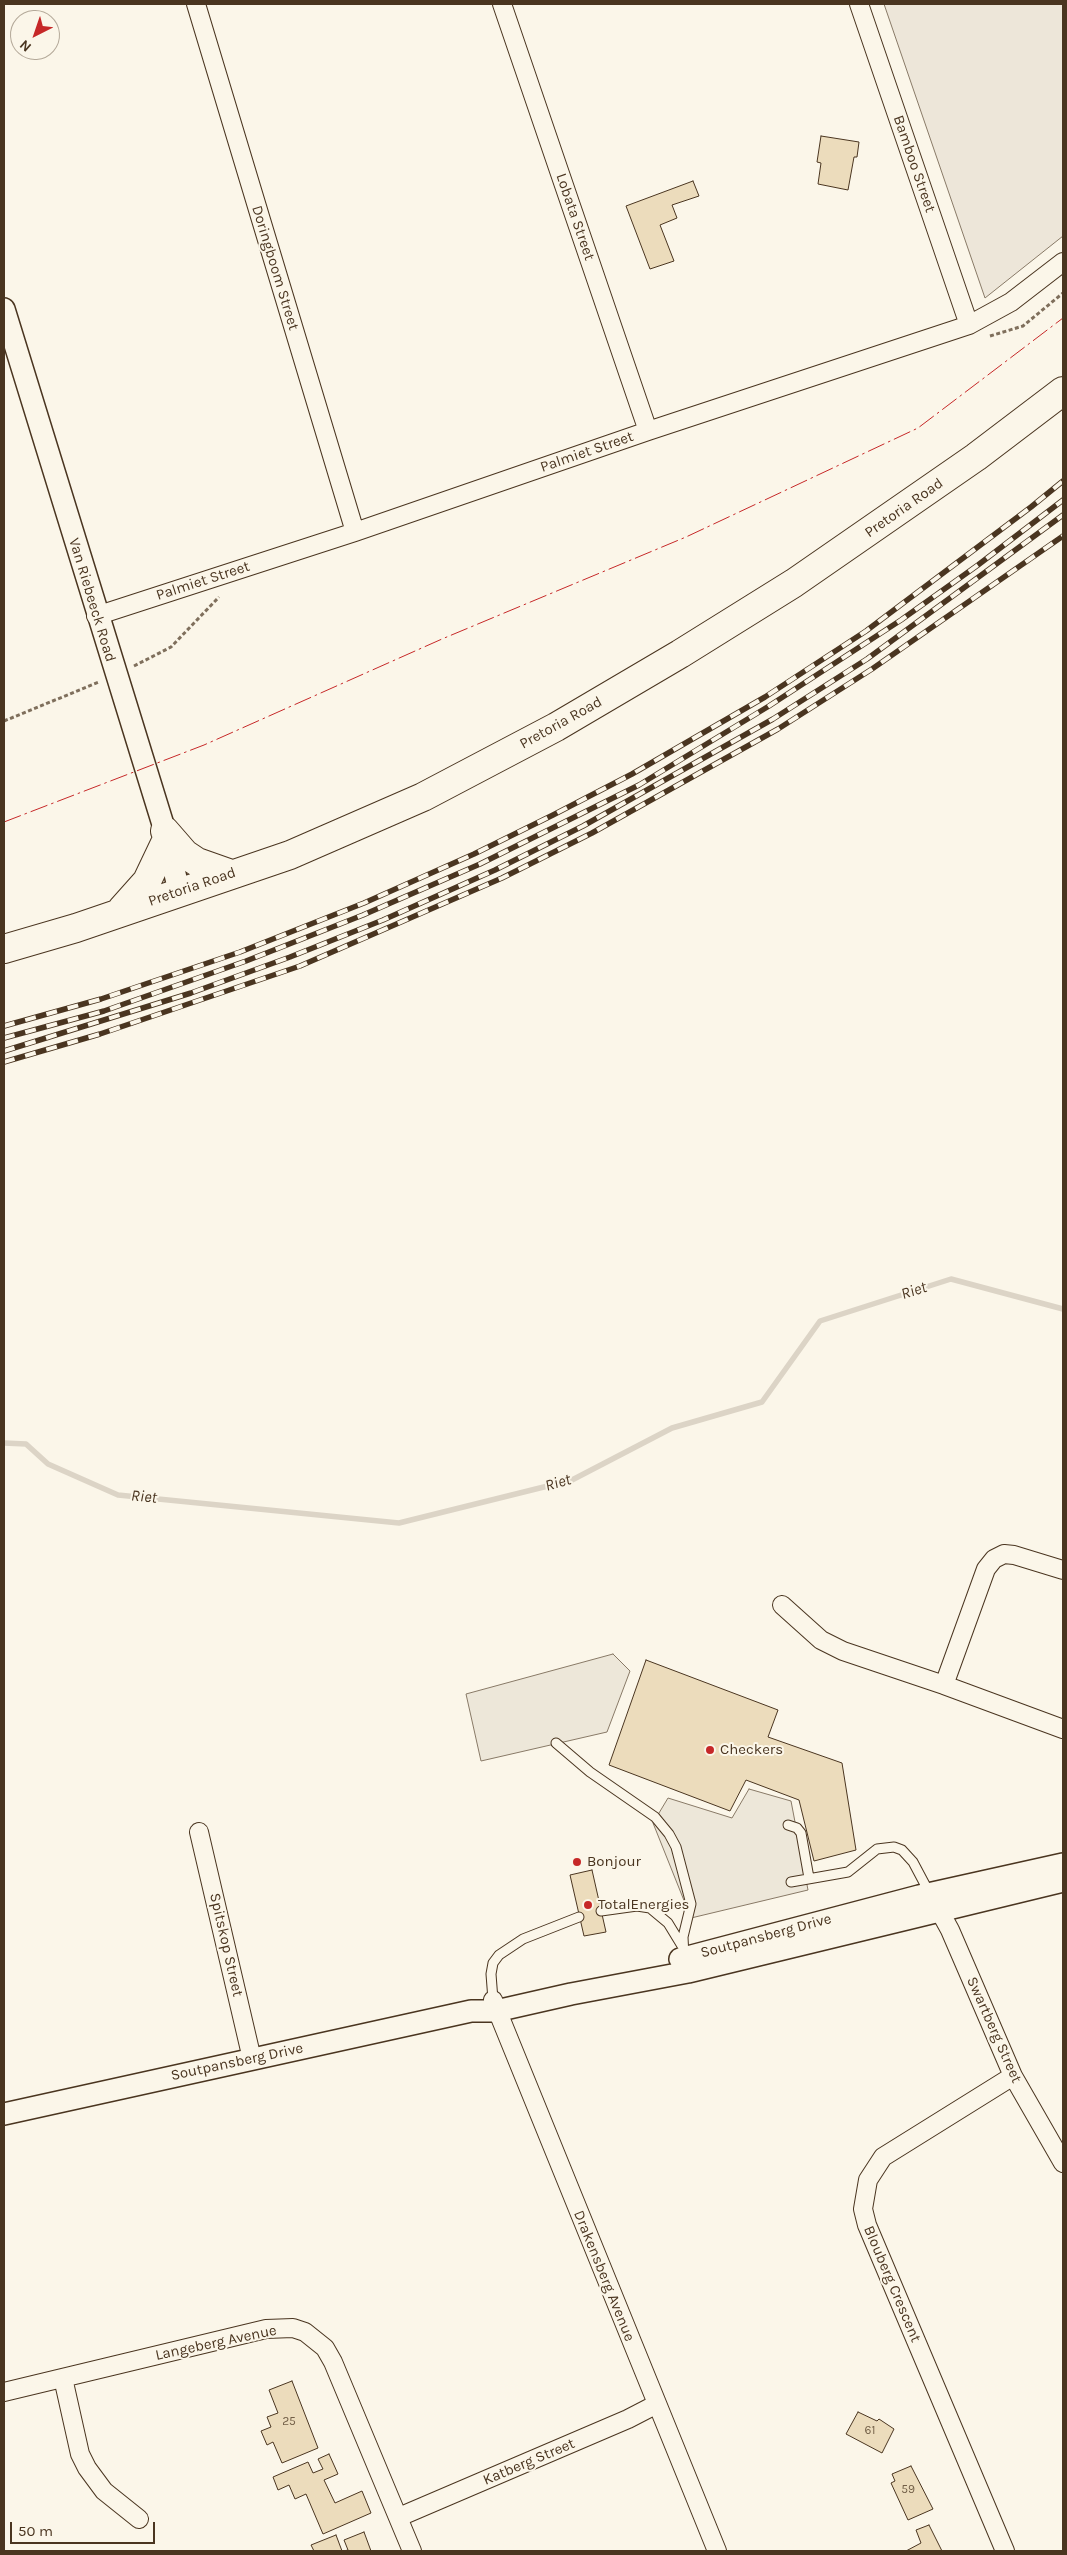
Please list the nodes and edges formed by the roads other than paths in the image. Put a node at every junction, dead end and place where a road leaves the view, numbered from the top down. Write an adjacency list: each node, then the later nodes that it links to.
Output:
1 (196, 4): 9 (street, Doringboom Street)
2 (502, 4): 8 (street, Lobata Street)
3 (859, 4): 6 (street, Bamboo Street)
4 (1063, 262): 6 (street, Palmiet Street)
5 (4, 309): 10 (street, Van Riebeeck Road)
6 (969, 325): 8 (street, Palmiet Street)
7 (1063, 391): 12 (main road, Pretoria Road)
8 (648, 431): 9 (street, Palmiet Street)
9 (355, 532): 10 (street, Palmiet Street)
10 (96, 616): 11 (street, Van Riebeeck Road)
11 (166, 835): 12 (main road); 13 (street, Van Riebeeck Road); 14 (main road)
12 (231, 874): 13 (main road, Pretoria Road)
13 (180, 891): 14 (main road, Pretoria Road)
14 (119, 912): 15 (main road, Pretoria Road)
15 (4, 949)
16 (1063, 1570): 18 (street)
17 (782, 1605): 18 (street)
18 (944, 1685): 19 (street)
19 (1063, 1729)
20 (556, 1743): 30 (lane)
21 (788, 1825): 24 (lane)
22 (199, 1832): 32 (street, Spitskop Street)
23 (1063, 1864): 27 (street, Soutpansberg Drive)
24 (809, 1878): 26 (lane); 27 (lane)
25 (1063, 1881): 27 (street, Soutpansberg Drive)
26 (791, 1882)
27 (935, 1902): 30 (street, Soutpansberg Drive); 33 (street, Swartberg Street)
28 (601, 1911): 30 (lane)
29 (579, 1916): 31 (lane)
30 (684, 1959): 31 (street, Soutpansberg Drive)
31 (494, 2006): 32 (street, Soutpansberg Drive); 38 (street, Drakensberg Avenue)
32 (252, 2059): 34 (street, Soutpansberg Drive)
33 (1013, 2076): 35 (street, Swartberg Street); 43 (street, Blouberg Crescent)
34 (4, 2114)
35 (1063, 2163)
36 (63, 2378): 37 (street, Langeberg Avenue); 39 (street, Langeberg Avenue); 40 (street)
37 (4, 2392)
38 (657, 2404): 39 (street, Katberg Street); 42 (street, Drakensberg Avenue)
39 (399, 2517): 41 (street, Langeberg Avenue)
40 (139, 2519)
41 (412, 2551)
42 (717, 2551)
43 (1005, 2551)

